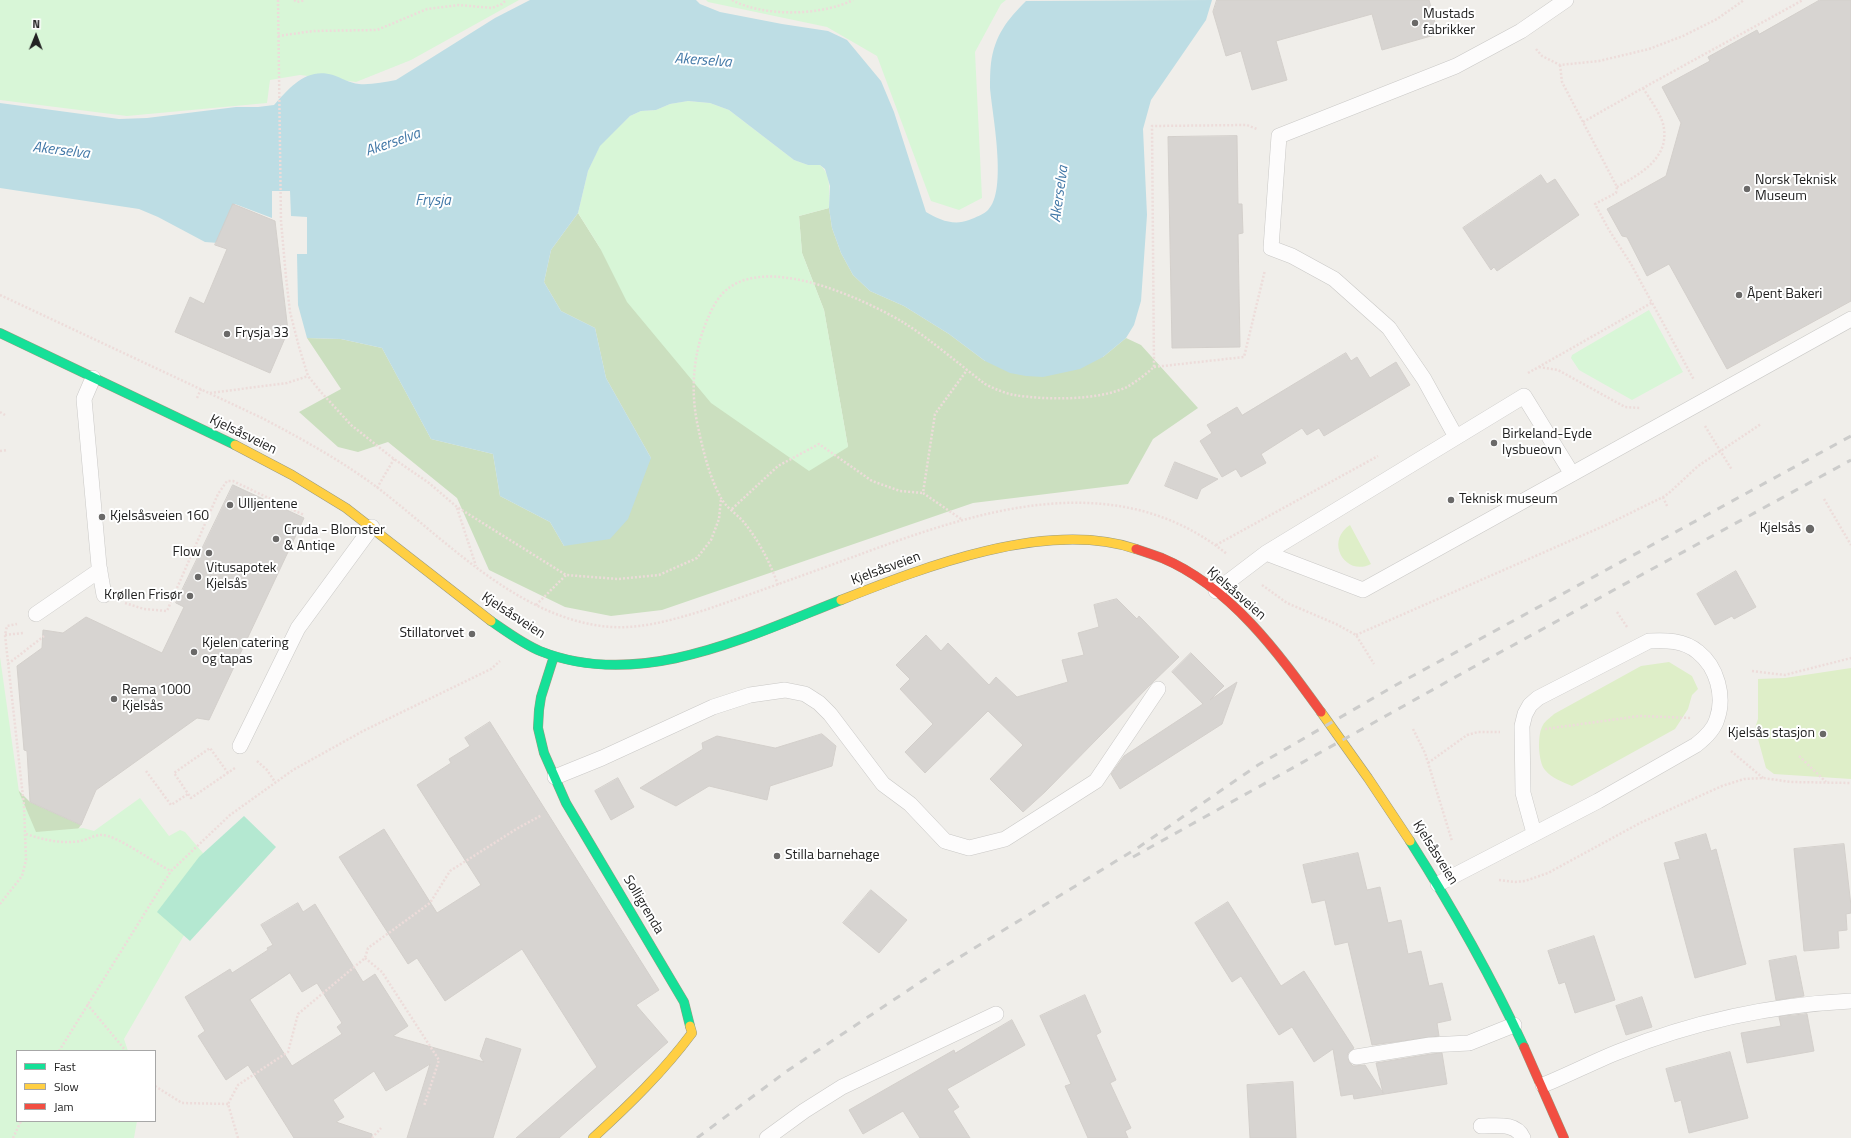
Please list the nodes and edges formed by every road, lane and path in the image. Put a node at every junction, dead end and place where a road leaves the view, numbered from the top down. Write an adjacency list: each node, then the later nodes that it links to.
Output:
1 (278, 0): 11 (path)
2 (294, 0): 3 (path)
3 (305, 0)
4 (506, 0): 11 (path)
5 (732, 0): 6 (path)
6 (853, 0)
7 (1566, 0): 10 (lane)
8 (1744, 0): 12 (path)
9 (1803, 0): 13 (path)
10 (1522, 31): 12 (path); 15 (lane)
11 (278, 36): 27 (path)
12 (1560, 65): 14 (path)
13 (1642, 88): 14 (path); 16 (path)
14 (1583, 122): 16 (path)
15 (1279, 136): 17 (lane); 24 (path)
16 (1617, 187): 18 (path)
17 (1271, 248): 24 (path); 36 (lane)
18 (1653, 302): 23 (path); 29 (path)
19 (40, 314): 20 (path)
20 (37, 319)
21 (1851, 319): 43 (lane)
22 (0, 333): 28 (main road, Kjelsåsveien)
23 (1539, 366): 26 (path); 31 (path)
24 (1154, 367): 25 (path)
25 (967, 370): 45 (path); 47 (path)
26 (1526, 374)
27 (308, 376): 30 (path); 41 (path)
28 (93, 378): 54 (main road, Kjelsåsveien); 58 (lane)
29 (1695, 381)
30 (209, 393)
31 (1645, 406)
32 (0, 412): 33 (path)
33 (5, 415)
34 (1703, 422): 39 (path)
35 (1761, 424): 39 (path)
36 (1456, 437): 43 (lane); 57 (lane)
37 (7, 450): 38 (path)
38 (0, 451)
39 (1720, 451): 42 (path); 46 (path)
40 (1379, 455): 56 (path)
41 (394, 459): 44 (path); 50 (path)
42 (1732, 470)
43 (1572, 474): 57 (lane)
44 (377, 488)
45 (923, 493): 51 (path); 53 (path)
46 (1663, 497): 49 (path); 66 (path)
47 (721, 499): 51 (path); 59 (path)
48 (1824, 499): 55 (path)
49 (1667, 506)
50 (457, 507): 59 (path); 62 (path)
51 (731, 509): 62 (path)
52 (310, 518): 61 (path)
53 (961, 519)
54 (372, 527): 67 (main road, Kjelsåsveien); 76 (lane)
55 (1851, 545)
56 (1215, 546)
57 (1266, 552): 60 (lane)
58 (100, 570): 61 (lane); 63 (lane)
59 (566, 574): 62 (path)
60 (1216, 591): 67 (main road, Kjelsåsveien); 96 (main road, Kjelsåsveien)
61 (104, 595)
62 (536, 605)
63 (36, 614)
64 (20, 624): 70 (path)
65 (49, 633): 70 (path)
66 (1356, 634)
67 (554, 656): 84 (main road, Solligrenda)
68 (1851, 658): 71 (path)
69 (502, 659): 86 (path)
70 (8, 664): 92 (path)
71 (1752, 671)
72 (1158, 689): 84 (lane)
73 (1717, 719): 75 (path); 75 (lane); 91 (lane)
74 (1413, 729): 79 (path)
75 (1522, 732): 79 (path); 91 (lane)
76 (240, 746)
77 (1731, 751): 85 (path)
78 (1799, 756): 87 (path)
79 (1428, 763): 93 (path)
80 (240, 765): 83 (path)
81 (267, 770): 86 (path)
82 (146, 771): 89 (path)
83 (228, 773): 89 (path); 89 (path)
84 (555, 777): 90 (main road, Solligrenda)
85 (1763, 778): 87 (path); 95 (path)
86 (275, 782): 94 (path)
87 (1826, 783): 88 (path)
88 (1851, 783)
89 (188, 794)
90 (566, 802): 98 (path); 116 (main road, Solligrenda)
91 (1534, 833): 96 (lane)
92 (26, 834): 94 (path); 97 (path)
93 (1452, 841)
94 (171, 871): 100 (path)
95 (1499, 879)
96 (1438, 884): 102 (main road, Kjelsåsveien)
97 (0, 904)
98 (365, 958): 108 (path); 109 (path)
99 (1851, 1001): 106 (lane)
100 (87, 1004): 103 (path); 104 (path)
101 (996, 1014): 117 (lane)
102 (1514, 1025): 105 (lane); 106 (main road, Kjelsåsveien)
103 (60, 1050)
104 (125, 1050)
105 (1356, 1057)
106 (1543, 1085): 119 (main road, Kjelsåsveien)
107 (156, 1087): 108 (path)
108 (228, 1104): 114 (path)
109 (424, 1106)
110 (21, 1122): 113 (path)
111 (1481, 1126): 118 (lane)
112 (381, 1128): 115 (path)
113 (13, 1138)
114 (238, 1138)
115 (372, 1138)
116 (593, 1138)
117 (767, 1138)
118 (1523, 1138)
119 (1564, 1138)

